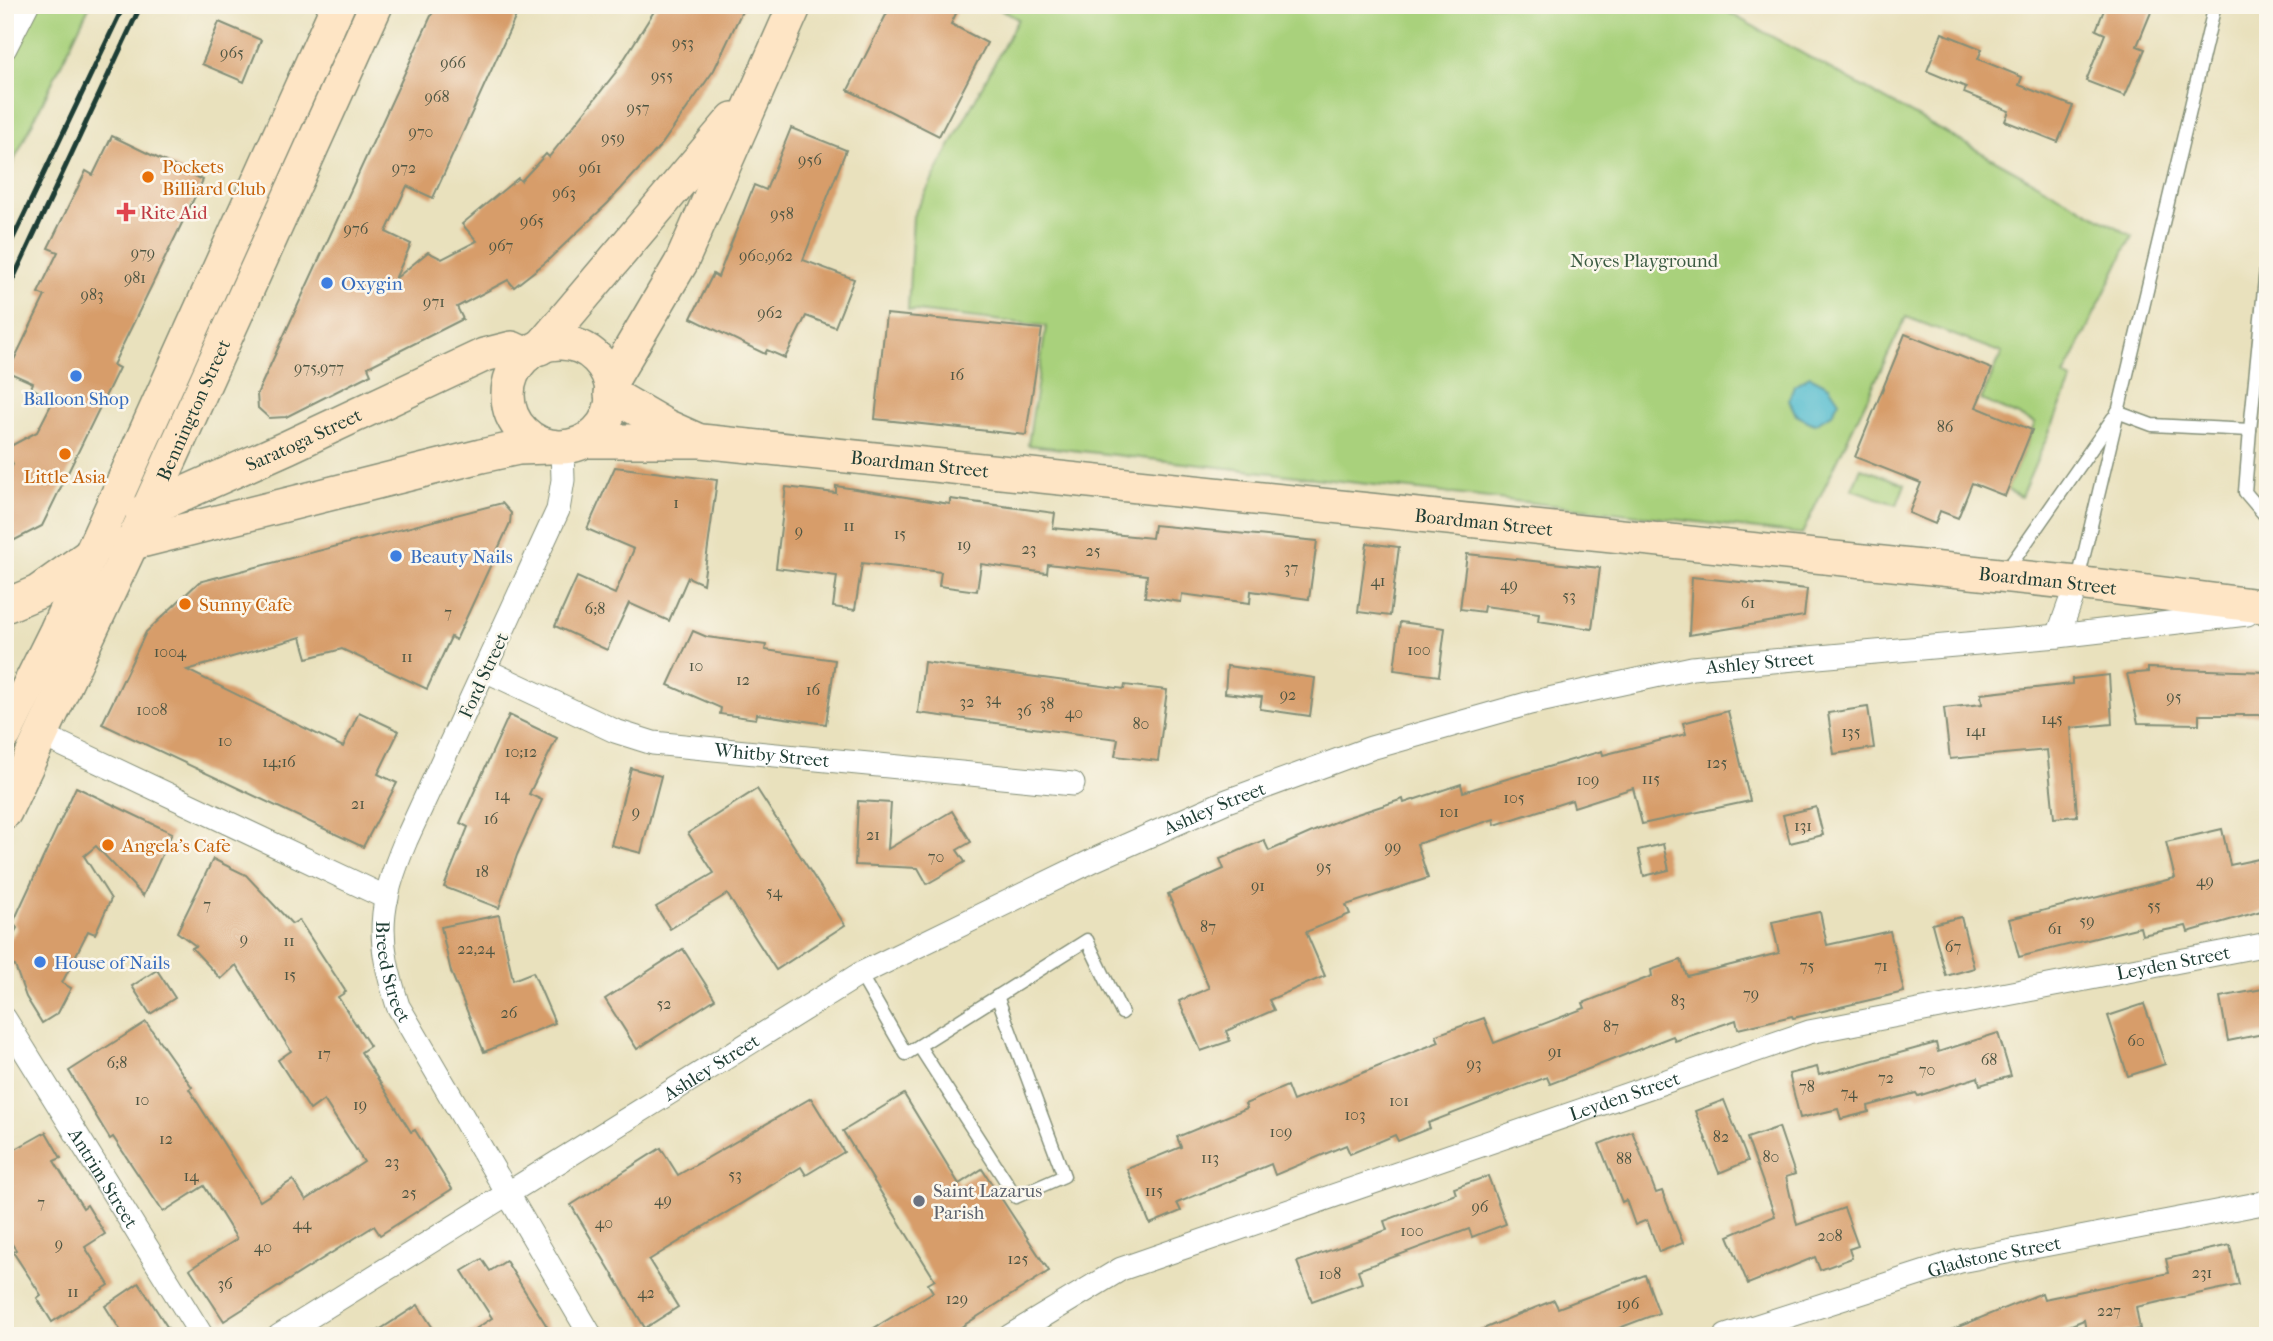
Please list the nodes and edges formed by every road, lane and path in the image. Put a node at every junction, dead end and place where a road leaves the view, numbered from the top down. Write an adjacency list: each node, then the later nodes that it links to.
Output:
1 (27, 5): 6 (street)
2 (376, 5): 15 (main road, Bennington Street)
3 (795, 5): 7 (main road)
4 (2215, 5): 11 (lane)
5 (337, 6): 18 (main road, Bennington Street)
6 (5, 48)
7 (766, 72): 9 (main road); 10 (main road)
8 (2268, 248): 12 (lane)
9 (534, 351): 10 (main road); 14 (main road); 15 (main road, Saratoga Street)
10 (611, 388): 13 (main road, Boardman Street); 14 (main road)
11 (2117, 412): 12 (lane); 19 (lane); 20 (lane)
12 (2250, 430): 16 (lane)
13 (701, 441): 14 (main road, Boardman Street); 19 (main road, Boardman Street)
14 (565, 445): 17 (main road, Saratoga Street); 24 (street, Ford Street)
15 (149, 507): 17 (main road, Bennington Street); 18 (main road, Saratoga Street)
16 (2268, 519)
17 (132, 543): 18 (main road, Saratoga Street); 26 (main road, Bennington Street)
18 (90, 555): 21 (main road, Saratoga Street); 25 (main road, Bennington Street)
19 (2004, 576): 20 (main road, Boardman Street)
20 (2077, 583): 22 (main road, Boardman Street); 23 (street)
21 (5, 606)
22 (2268, 609): 23 (street, Ashley Street)
23 (2058, 636): 31 (street, Ashley Street)
24 (485, 670): 27 (street, Whitby Street); 29 (street, Ford Street)
25 (5, 734)
26 (42, 734): 28 (main road, Bennington Street); 29 (street, Breed Street)
27 (1073, 784)
28 (5, 811)
29 (387, 898): 36 (street, Breed Street)
30 (2268, 944): 41 (street, Leyden Street)
31 (860, 974): 35 (lane); 36 (street, Ashley Street)
32 (998, 996): 33 (lane); 35 (lane); 35 (lane)
33 (1122, 1013)
34 (5, 1019): 38 (street, Antrim Street)
35 (919, 1046)
36 (505, 1194): 39 (street, Ashley Street); 40 (street, Breed Street)
37 (2268, 1202): 42 (street, Gladstone Street)
38 (202, 1336)
39 (279, 1336)
40 (592, 1336)
41 (1010, 1336)
42 (1726, 1336)

